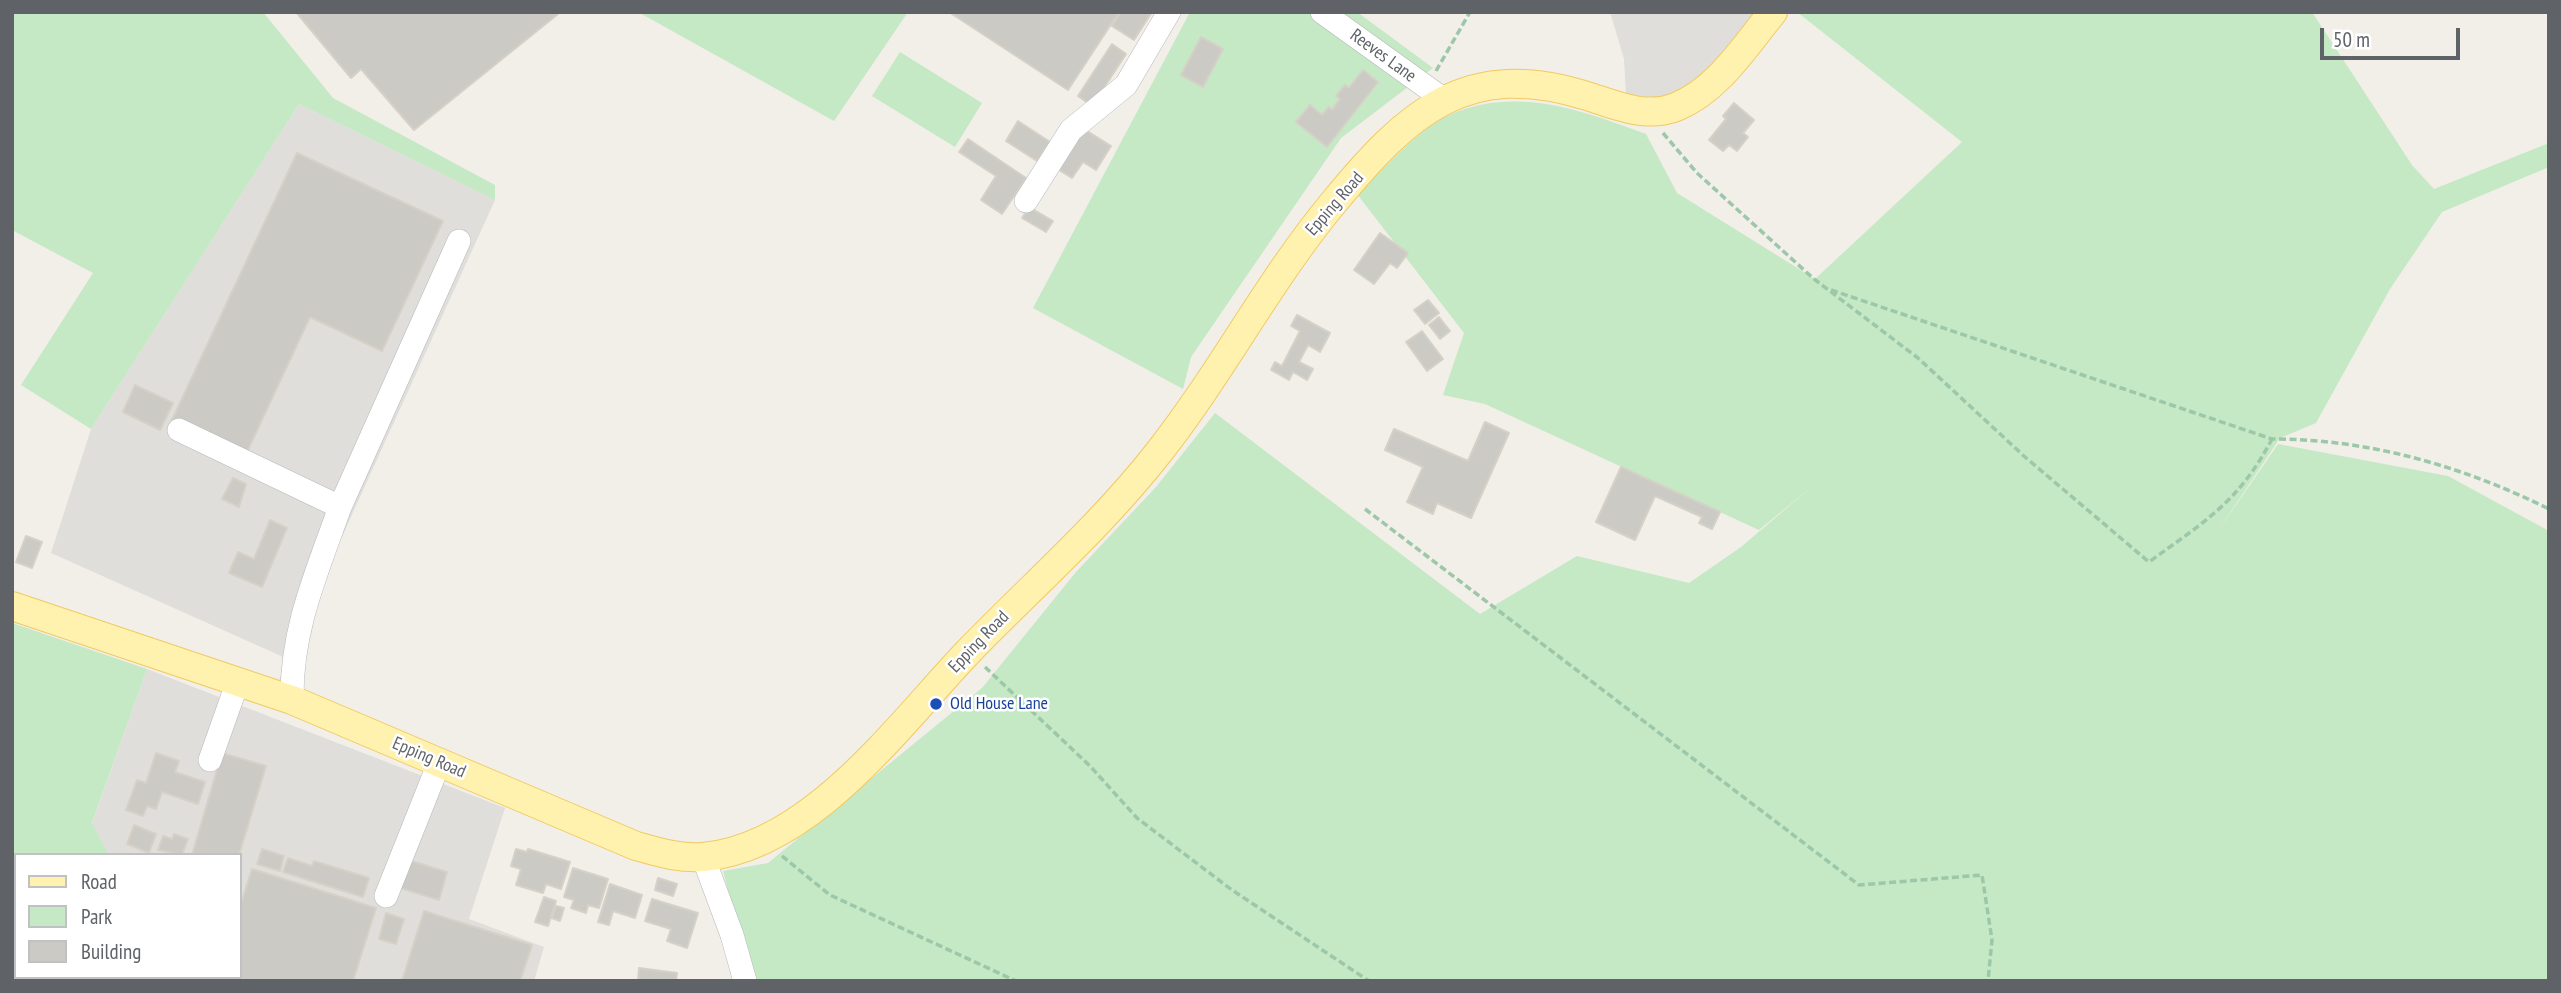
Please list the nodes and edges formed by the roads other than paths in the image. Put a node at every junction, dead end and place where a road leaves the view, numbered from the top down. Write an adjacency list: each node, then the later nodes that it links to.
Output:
1 (1169, 12): 5 (street)
2 (1773, 12): 4 (main road, Epping Road)
3 (1329, 14): 4 (street, Reeves Lane)
4 (1435, 93): 14 (main road, Epping Road)
5 (1026, 201)
6 (459, 241): 8 (street)
7 (178, 430): 8 (street)
8 (340, 507): 11 (street)
9 (12, 606): 10 (main road, Epping Road)
10 (238, 681): 11 (main road, Epping Road); 12 (street)
11 (292, 700): 13 (main road, Epping Road)
12 (210, 760)
13 (439, 763): 14 (main road, Epping Road); 15 (street)
14 (703, 857): 16 (street)
15 (386, 895)
16 (745, 981)

